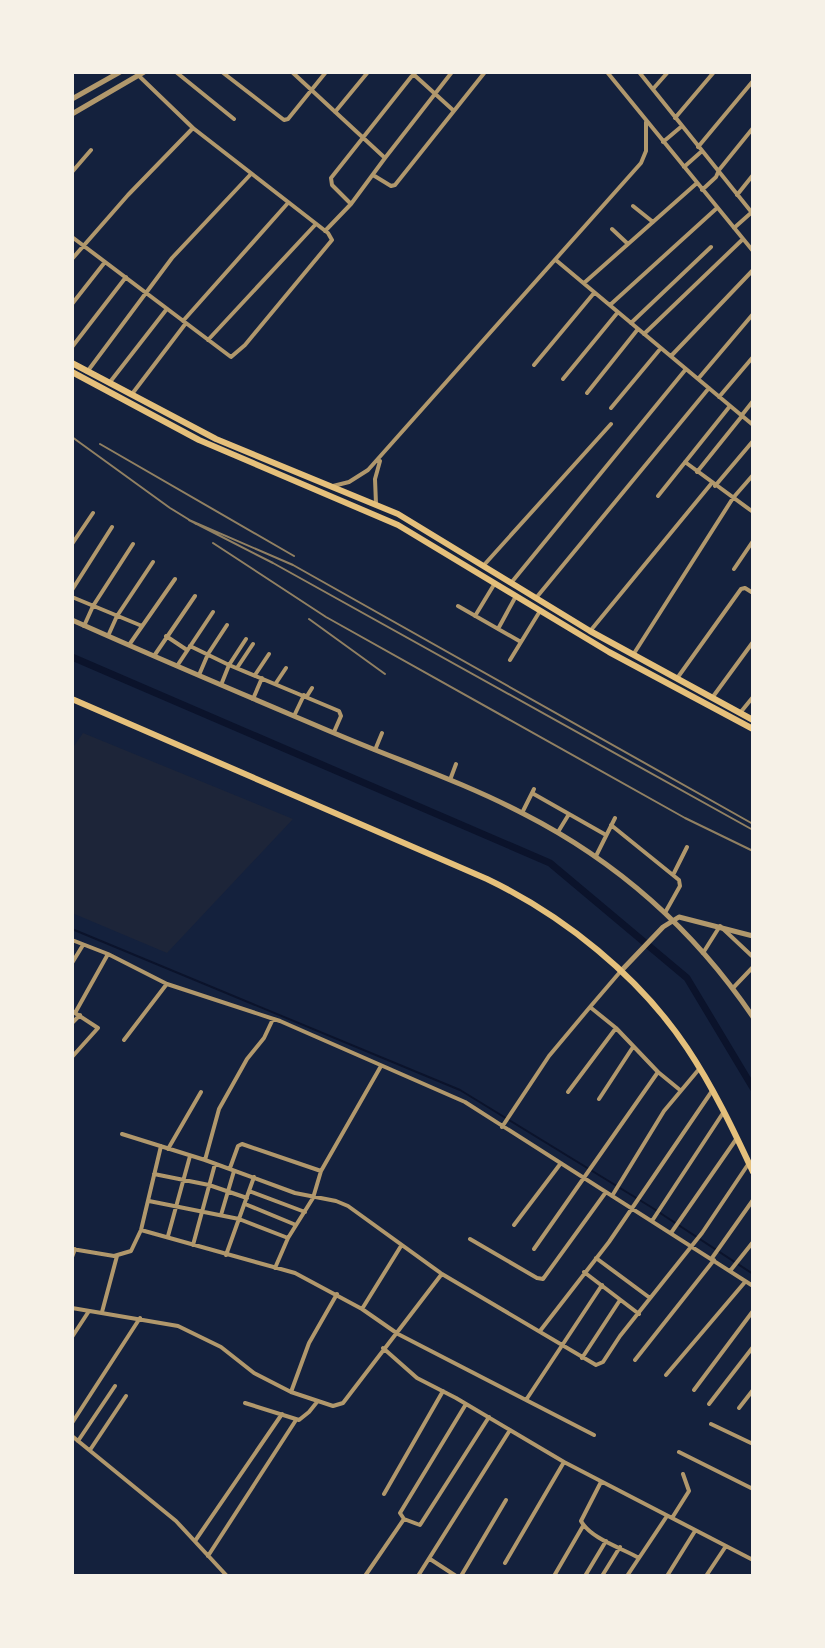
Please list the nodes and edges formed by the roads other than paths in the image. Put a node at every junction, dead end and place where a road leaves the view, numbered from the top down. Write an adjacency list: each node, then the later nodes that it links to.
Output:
1 (119, 72): 19 (street)
2 (176, 72): 24 (street)
3 (222, 72): 17 (street)
4 (292, 72): 17 (street)
5 (326, 72): 17 (street)
6 (368, 72): 21 (street)
7 (452, 72): 18 (street)
8 (485, 72): 20 (street)
9 (607, 72): 25 (street)
10 (639, 72): 16 (street)
11 (668, 72): 16 (street)
12 (714, 72): 23 (street)
13 (413, 73): 18 (street); 29 (street)
14 (141, 74): 22 (street); 27 (street)
15 (753, 81): 31 (street)
16 (653, 89): 23 (street)
17 (311, 91): 21 (street)
18 (435, 93): 20 (street); 33 (street)
19 (72, 99)
20 (454, 111): 38 (street)
21 (335, 112): 29 (street)
22 (72, 114)
23 (675, 118): 26 (street)
24 (234, 119)
25 (646, 122): 30 (street); 61 (street)
26 (682, 126): 30 (street); 31 (street)
27 (193, 128): 37 (street); 56 (street)
28 (753, 128): 36 (street)
29 (362, 137): 33 (street); 44 (street)
30 (663, 142): 34 (street)
31 (700, 149): 34 (street); 36 (street)
32 (91, 150): 35 (street)
33 (385, 158): 38 (street)
34 (684, 167): 40 (street)
35 (72, 172)
36 (718, 172): 41 (street); 42 (street)
37 (250, 175): 43 (street); 65 (street)
38 (373, 175): 44 (street)
39 (753, 175): 42 (street)
40 (697, 183): 41 (street); 48 (street)
41 (702, 190): 46 (street)
42 (737, 195): 47 (street)
43 (287, 204): 49 (street); 72 (street)
44 (351, 204): 52 (street)
45 (633, 206): 48 (street)
46 (717, 208): 50 (street); 68 (street)
47 (753, 213): 50 (street)
48 (653, 222): 55 (street)
49 (315, 225): 52 (street); 76 (street)
50 (734, 228): 54 (street)
51 (612, 229): 55 (street)
52 (325, 231): 76 (street)
53 (72, 237): 56 (street)
54 (743, 239): 58 (street); 75 (street)
55 (628, 244): 64 (street)
56 (84, 246): 59 (street); 60 (street)
57 (711, 247): 73 (street)
58 (753, 251)
59 (72, 259)
60 (106, 261): 63 (street); 67 (street)
61 (557, 261): 64 (street); 101 (street)
62 (753, 270): 79 (street)
63 (126, 277): 65 (street); 77 (street)
64 (584, 283): 66 (street)
65 (146, 292): 69 (street); 85 (street)
66 (595, 292): 68 (street); 82 (street)
67 (72, 304)
68 (610, 305): 70 (street)
69 (167, 309): 72 (street); 89 (street)
70 (618, 312): 73 (street); 86 (street)
71 (753, 314): 87 (street)
72 (184, 322): 76 (street); 92 (street)
73 (631, 323): 74 (street)
74 (638, 329): 75 (street); 91 (street)
75 (644, 334): 78 (street)
76 (208, 340)
77 (72, 347)
78 (661, 348): 79 (street); 96 (street)
79 (671, 356): 83 (street)
80 (753, 357): 93 (street)
81 (72, 363): 85 (main road)
82 (534, 365)
83 (686, 369): 87 (street); 122 (street)
84 (72, 373): 85 (main road)
85 (86, 375): 88 (main road)
86 (563, 379)
87 (698, 379): 90 (street)
88 (95, 380): 89 (main road); 112 (main road)
89 (108, 383): 92 (main road)
90 (709, 388): 93 (street); 128 (street)
91 (587, 393)
92 (131, 396): 106 (main road)
93 (719, 397): 95 (street)
94 (753, 401): 97 (street)
95 (730, 406): 97 (street); 102 (street)
96 (611, 408)
97 (742, 416): 99 (street); 103 (street)
98 (611, 424): 118 (street)
99 (753, 425)
100 (753, 441): 105 (street)
101 (383, 455): 106 (street); 109 (street)
102 (685, 462): 103 (street); 107 (street)
103 (697, 472): 105 (street)
104 (753, 475): 108 (street)
105 (713, 485): 108 (street); 140 (street)
106 (333, 486): 109 (main road)
107 (658, 496)
108 (733, 498): 110 (street); 151 (street)
109 (376, 504): 112 (main road); 118 (main road)
110 (753, 512)
111 (93, 513): 115 (street)
112 (372, 513): 121 (main road)
113 (112, 527): 123 (street)
114 (753, 541): 119 (street)
115 (72, 544)
116 (133, 544): 129 (street)
117 (153, 562): 133 (street)
118 (484, 566): 122 (main road)
119 (734, 569)
120 (175, 579): 138 (street)
121 (495, 583): 126 (main road); 134 (street)
122 (511, 583): 128 (main road)
123 (72, 590)
124 (753, 593): 161 (street)
125 (195, 596): 142 (street)
126 (516, 596): 131 (main road); 139 (street)
127 (72, 597): 129 (street)
128 (536, 598): 140 (main road)
129 (93, 606): 133 (street); 137 (street)
130 (458, 606): 134 (street)
131 (540, 610): 144 (street); 171 (main road)
132 (213, 612): 148 (street)
133 (117, 616): 138 (street); 141 (street)
134 (475, 616): 139 (street)
135 (72, 620): 137 (street)
136 (227, 625): 149 (street)
137 (84, 626): 141 (street)
138 (142, 626): 147 (street)
139 (498, 629): 144 (street)
140 (590, 631): 151 (main road)
141 (108, 636): 147 (street)
142 (166, 636): 148 (street); 152 (street)
143 (246, 639): 154 (street)
144 (521, 642): 153 (street)
145 (753, 642): 167 (street)
146 (253, 644): 156 (street)
147 (129, 645): 152 (street)
148 (189, 648): 149 (street); 155 (street)
149 (208, 654): 154 (street); 158 (street)
150 (269, 654): 159 (street)
151 (633, 655): 161 (main road)
152 (154, 656): 155 (street)
153 (510, 660)
154 (229, 665): 156 (street); 163 (street)
155 (177, 666): 158 (street)
156 (237, 668): 159 (street)
157 (286, 668): 162 (street)
158 (199, 675): 163 (street)
159 (255, 675): 160 (street)
160 (262, 678): 162 (street); 169 (street)
161 (676, 679): 167 (main road)
162 (276, 683): 165 (street)
163 (221, 685): 169 (street)
164 (312, 688): 165 (street)
165 (305, 695): 173 (street); 176 (street)
166 (753, 697): 172 (street)
167 (712, 698): 170 (main road)
168 (72, 699): 201 (main road)
169 (253, 699): 173 (street)
170 (723, 704): 171 (main road); 172 (main road)
171 (717, 712): 175 (main road)
172 (740, 713): 174 (main road)
173 (294, 716): 176 (street)
174 (753, 720)
175 (753, 729)
176 (334, 733): 178 (street)
177 (382, 733): 178 (street)
178 (375, 750): 180 (street)
179 (456, 764): 180 (street)
180 (450, 780): 181 (street)
181 (522, 813): 182 (street); 185 (street)
182 (569, 814): 185 (street); 186 (street)
183 (615, 818): 184 (street)
184 (611, 825): 186 (street); 189 (street)
185 (558, 832): 188 (street)
186 (606, 835): 188 (street)
187 (687, 847): 189 (street)
188 (596, 856): 190 (street)
189 (673, 875): 190 (street)
190 (666, 911): 191 (street)
191 (674, 919): 192 (street); 196 (street); 201 (street)
192 (720, 926): 193 (street); 196 (street); 198 (street)
193 (753, 936)
194 (72, 940): 195 (street)
195 (83, 944): 197 (street); 199 (street)
196 (703, 953): 203 (street)
197 (108, 954): 202 (street); 205 (street)
198 (753, 957)
199 (72, 963)
200 (753, 967): 203 (street)
201 (621, 971): 204 (street); 214 (main road)
202 (167, 984): 207 (street); 210 (street)
203 (733, 989): 206 (street)
204 (590, 1007): 209 (street); 222 (street)
205 (76, 1013): 208 (street); 212 (street)
206 (753, 1017)
207 (273, 1019): 213 (street); 228 (street)
208 (72, 1023)
209 (616, 1028): 211 (street); 219 (street)
210 (124, 1040)
211 (633, 1047): 215 (street); 220 (street)
212 (72, 1057)
213 (381, 1066): 222 (street); 233 (street)
214 (700, 1068): 216 (main road); 217 (street)
215 (658, 1072): 217 (street); 237 (street)
216 (713, 1089): 221 (main road); 249 (street)
217 (680, 1090): 243 (street)
218 (201, 1092): 226 (street)
219 (568, 1092)
220 (599, 1099)
221 (724, 1111): 224 (main road); 254 (street)
222 (502, 1127): 229 (street)
223 (122, 1134): 225 (street)
224 (737, 1138): 230 (main road); 258 (street)
225 (161, 1146): 226 (street); 235 (street)
226 (168, 1149): 227 (street)
227 (190, 1156): 228 (street); 238 (street)
228 (205, 1160): 231 (street)
229 (561, 1163): 237 (street); 256 (street)
230 (749, 1163): 234 (main road); 265 (street)
231 (215, 1164): 232 (street); 239 (street)
232 (232, 1169): 233 (street); 236 (street); 240 (street)
233 (321, 1171): 244 (street)
234 (753, 1172)
235 (154, 1174): 238 (street); 246 (street)
236 (254, 1177): 241 (street); 244 (street)
237 (583, 1178): 242 (street); 267 (street)
238 (183, 1181): 239 (street); 248 (street)
239 (209, 1185): 240 (street); 250 (street)
240 (228, 1191): 247 (street); 252 (street)
241 (249, 1191): 247 (street); 251 (street)
242 (606, 1192): 243 (street); 261 (street)
243 (612, 1196): 249 (street)
244 (313, 1198): 251 (street); 264 (street)
245 (753, 1200): 272 (street)
246 (149, 1201): 248 (street); 257 (street)
247 (246, 1201): 253 (street); 255 (street)
248 (174, 1206): 250 (street); 259 (street)
249 (632, 1209): 254 (street); 271 (street)
250 (202, 1211): 252 (street); 263 (street)
251 (305, 1212): 255 (street)
252 (221, 1215): 253 (street)
253 (239, 1219): 260 (street); 268 (street)
254 (652, 1221): 258 (street)
255 (296, 1225): 260 (street)
256 (514, 1225)
257 (141, 1230): 259 (street); 269 (street)
258 (671, 1233): 265 (street)
259 (168, 1236): 263 (street)
260 (288, 1238): 273 (street)
261 (470, 1239)
262 (753, 1242): 274 (street)
263 (193, 1245): 268 (street)
264 (401, 1246): 276 (street); 284 (street)
265 (692, 1246): 272 (street); 281 (street)
266 (73, 1249): 269 (street); 270 (street)
267 (534, 1249)
268 (226, 1255): 273 (street)
269 (117, 1256): 287 (street)
270 (72, 1257)
271 (596, 1258): 275 (street); 281 (street)
272 (713, 1259): 274 (street); 297 (street)
273 (275, 1268): 280 (street)
274 (730, 1271): 277 (street)
275 (584, 1272): 278 (street); 290 (street)
276 (442, 1274): 290 (street); 291 (street)
277 (745, 1282): 279 (street); 298 (street)
278 (602, 1285): 282 (street); 293 (street)
279 (753, 1286)
280 (337, 1294): 284 (street); 303 (street)
281 (650, 1298): 288 (street)
282 (620, 1300): 288 (street); 296 (street)
283 (72, 1308): 285 (street)
284 (362, 1309): 291 (street)
285 (89, 1311): 287 (street); 292 (street)
286 (753, 1311): 300 (street)
287 (102, 1312): 289 (street)
288 (639, 1314): 296 (street)
289 (140, 1318): 303 (street); 314 (street)
290 (540, 1331): 293 (street)
291 (398, 1334): 295 (street); 305 (street)
292 (72, 1337)
293 (561, 1346): 296 (street); 305 (street)
294 (753, 1347): 309 (street)
295 (383, 1348): 302 (street); 306 (street)
296 (582, 1358)
297 (635, 1360)
298 (666, 1375)
299 (115, 1386): 319 (street)
300 (694, 1390)
301 (753, 1390): 310 (street)
302 (443, 1391): 308 (street); 327 (street)
303 (291, 1392): 306 (street)
304 (126, 1396): 321 (street)
305 (526, 1401): 317 (street)
306 (317, 1402): 313 (street)
307 (245, 1403): 311 (street)
308 (466, 1404): 312 (street); 330 (street)
309 (709, 1404)
310 (739, 1408)
311 (282, 1414): 313 (street); 333 (street)
312 (489, 1417): 316 (street); 330 (street)
313 (296, 1420): 337 (street)
314 (72, 1423)
315 (711, 1424): 320 (street)
316 (510, 1430): 323 (street); 339 (street)
317 (594, 1435)
318 (72, 1436): 319 (street)
319 (78, 1441): 321 (street)
320 (753, 1444)
321 (90, 1450): 333 (street)
322 (679, 1452): 326 (street)
323 (564, 1462): 325 (street); 341 (street)
324 (683, 1474): 329 (street)
325 (601, 1482): 329 (street); 331 (street)
326 (753, 1489)
327 (384, 1494)
328 (506, 1500): 345 (street)
329 (670, 1517): 332 (street); 338 (street)
330 (404, 1519): 343 (street)
331 (583, 1526): 334 (street); 346 (street)
332 (695, 1531): 335 (street); 350 (street)
333 (195, 1541): 337 (street)
334 (606, 1541): 336 (street); 347 (street)
335 (726, 1546): 340 (street); 351 (street)
336 (620, 1547): 338 (street); 348 (street)
337 (207, 1557): 342 (street)
338 (639, 1558): 349 (street)
339 (430, 1559): 344 (street); 345 (street)
340 (753, 1560)
341 (505, 1563)
342 (227, 1576)
343 (365, 1576)
344 (418, 1576)
345 (458, 1576)
346 (554, 1576)
347 (585, 1576)
348 (602, 1576)
349 (627, 1576)
350 (667, 1576)
351 (706, 1576)

